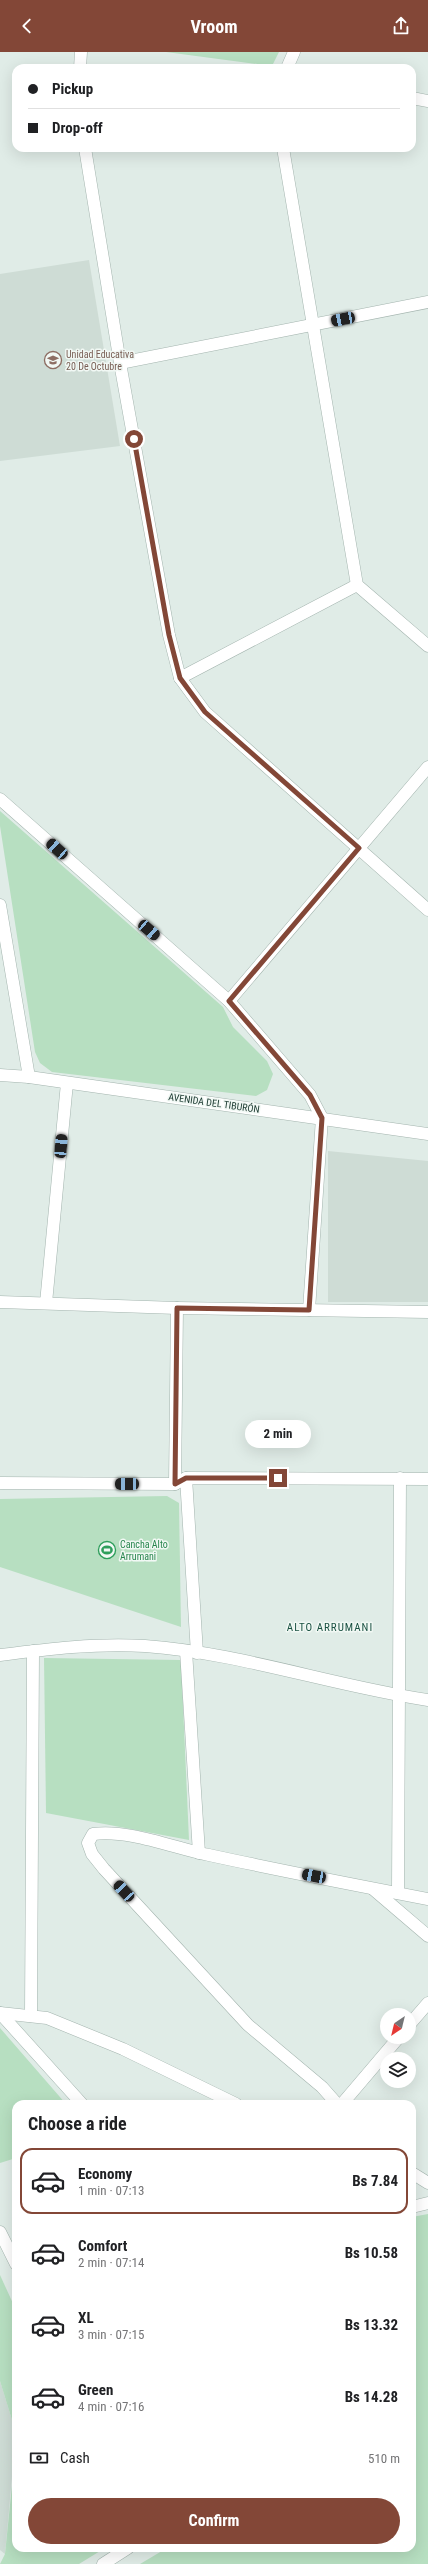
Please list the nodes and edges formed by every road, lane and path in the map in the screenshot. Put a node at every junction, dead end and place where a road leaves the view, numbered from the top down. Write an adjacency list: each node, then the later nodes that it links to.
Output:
1 (81, 52): 3 (street)
2 (294, 52): 4 (street)
3 (80, 64)
4 (289, 64)
5 (416, 99): 6 (street)
6 (428, 101)
7 (87, 152): 11 (street)
8 (284, 152): 10 (street)
9 (428, 302): 10 (street)
10 (315, 324): 11 (street); 12 (street)
11 (120, 363): 14 (street)
12 (357, 585): 13 (street); 14 (street)
13 (428, 646)
14 (180, 678): 17 (street)
15 (428, 766): 17 (street)
16 (0, 799): 20 (street)
17 (359, 848): 19 (street); 20 (street)
18 (0, 905): 22 (street)
19 (428, 910)
20 (229, 1001): 24 (street)
21 (0, 1075): 22 (street, AVENIDA DEL TIBURÓN)
22 (29, 1077): 23 (street, AVENIDA DEL TIBURÓN)
23 (67, 1083): 24 (street, AVENIDA DEL TIBURÓN); 27 (street)
24 (322, 1118): 25 (street, AVENIDA DEL TIBURÓN); 29 (street)
25 (428, 1134)
26 (0, 1302): 27 (street)
27 (46, 1303): 28 (street)
28 (177, 1308): 29 (street); 35 (street)
29 (309, 1310): 30 (street)
30 (428, 1312)
31 (186, 1478): 32 (street); 35 (street); 37 (street)
32 (400, 1478): 33 (street); 39 (street)
33 (428, 1478)
34 (0, 1483): 35 (street)
35 (175, 1484)
36 (34, 1651): 37 (street); 38 (street); 48 (street)
37 (191, 1652): 39 (street); 41 (street)
38 (0, 1655)
39 (399, 1696): 40 (street); 43 (street)
40 (428, 1700)
41 (199, 1853): 42 (street); 53 (street)
42 (373, 1888): 43 (street); 45 (street)
43 (398, 1893): 44 (street)
44 (428, 1899)
45 (428, 1936)
46 (428, 2003): 49 (street)
47 (0, 2013): 48 (street); 51 (street)
48 (31, 2016): 52 (street)
49 (416, 2017)
50 (393, 2044): 54 (street)
51 (78, 2100)
52 (228, 2100)
53 (333, 2100)
54 (345, 2100)
55 (416, 2176): 56 (street)
56 (428, 2183)
57 (428, 2203): 58 (street)
58 (416, 2206)
59 (0, 2232): 60 (street)
60 (12, 2254)
61 (122, 2552): 62 (street)
62 (103, 2564)

